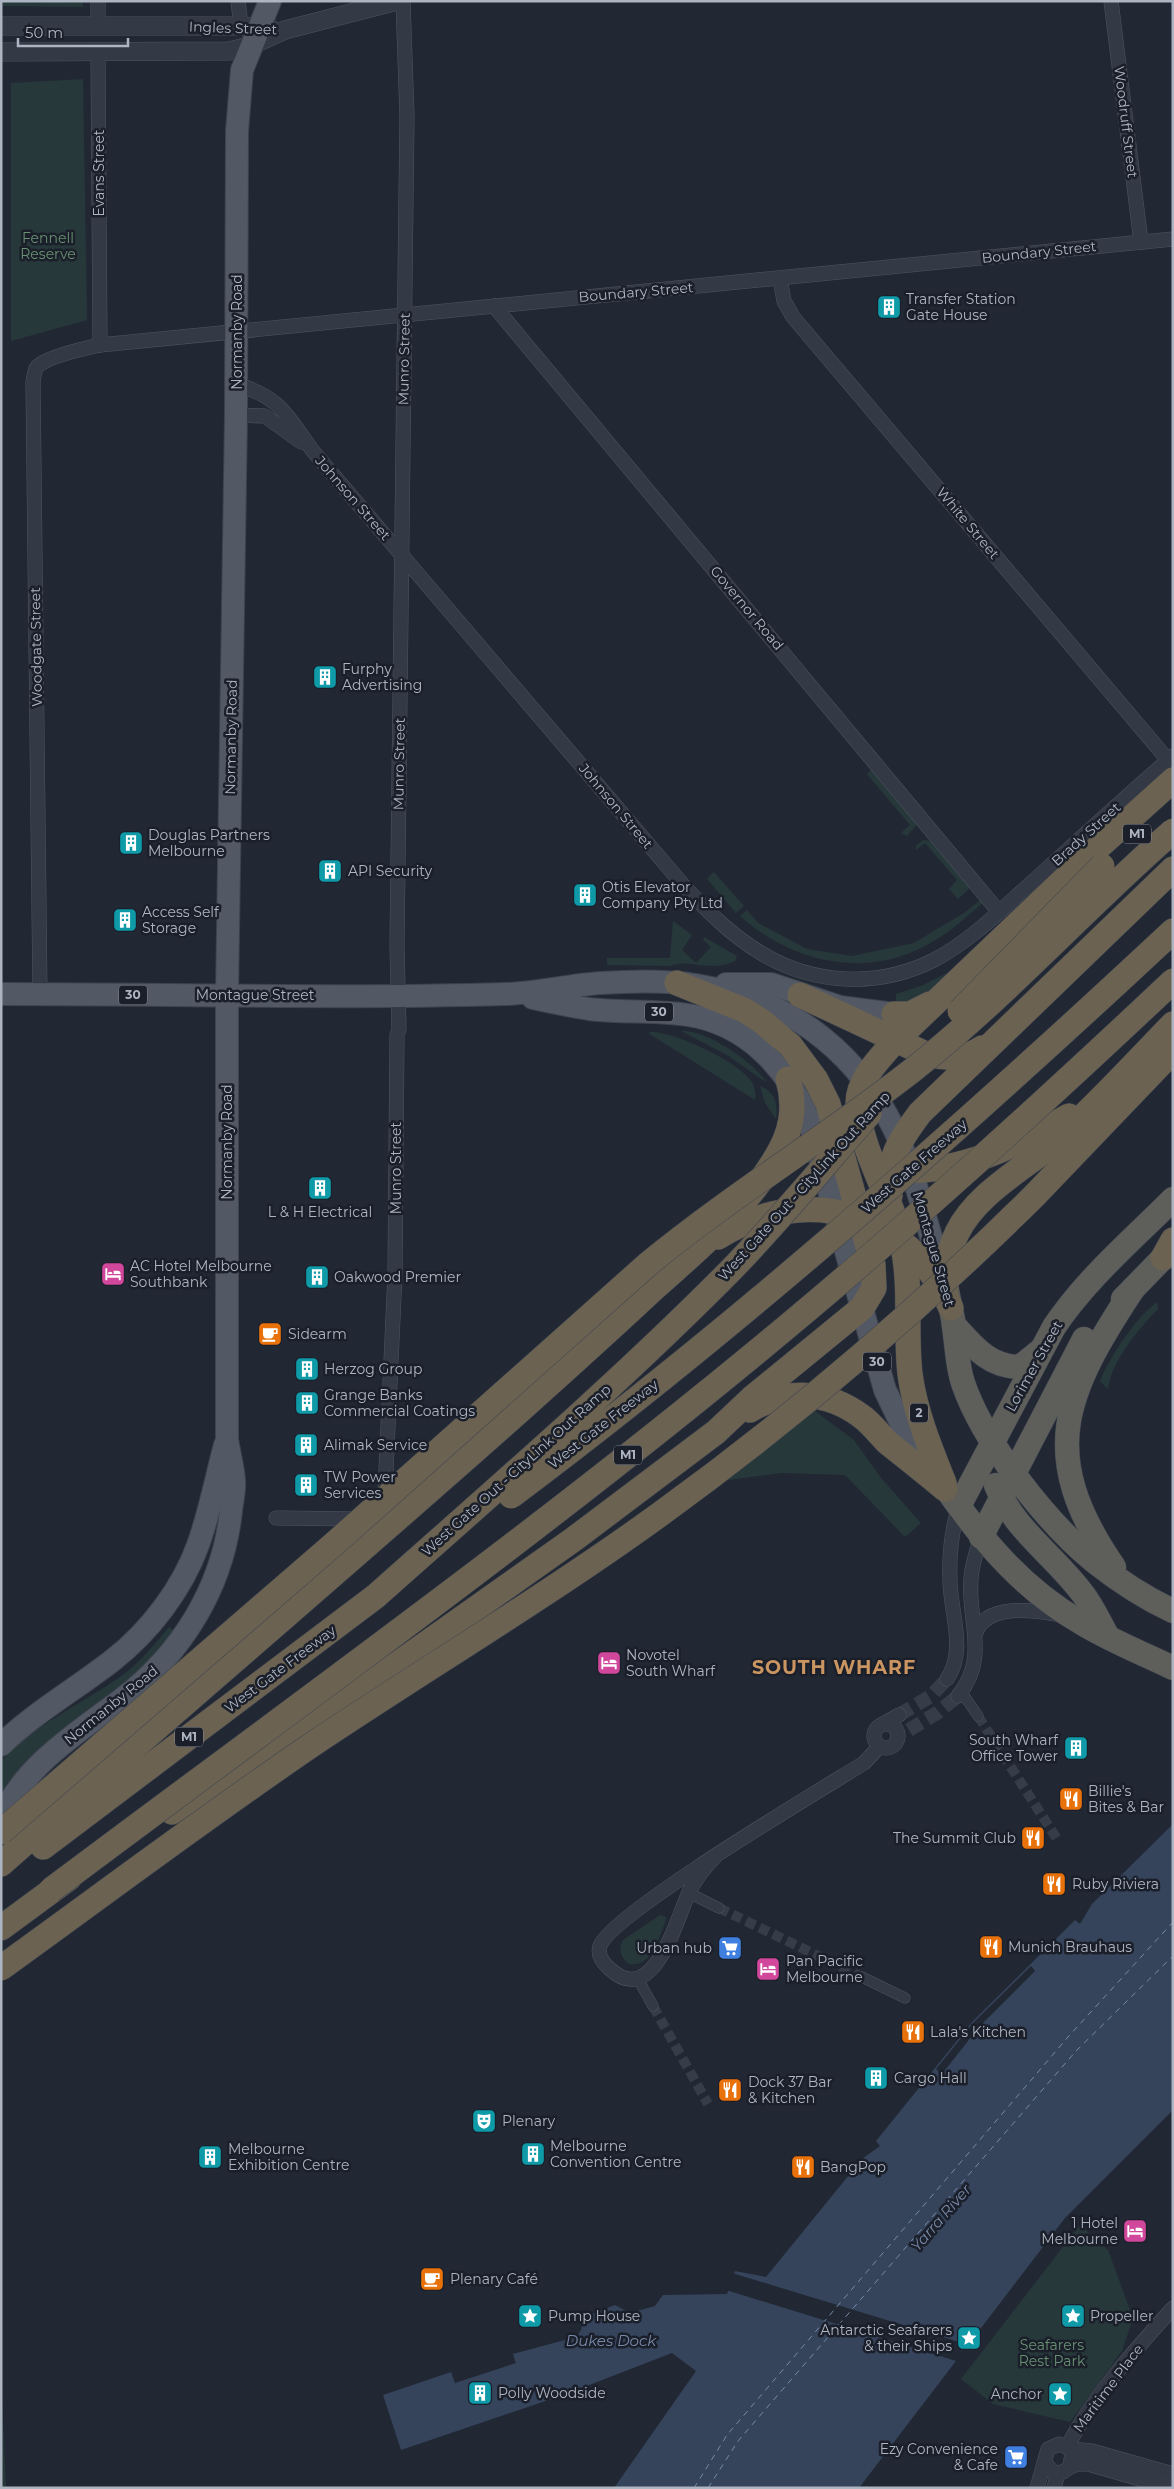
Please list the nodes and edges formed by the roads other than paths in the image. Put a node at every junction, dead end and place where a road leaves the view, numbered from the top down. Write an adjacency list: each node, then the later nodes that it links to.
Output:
1 (98, 1): 8 (street, Evans Street)
2 (238, 1): 9 (street)
3 (270, 1): 9 (main road, Normanby Road)
4 (397, 1): 9 (street, Ingles Street)
5 (403, 1): 16 (street, Munro Street)
6 (1111, 1): 13 (street, Woodruff Street)
7 (1, 26): 8 (street, Ingles Street)
8 (98, 27): 9 (street, Ingles Street); 11 (street, Evans Street)
9 (251, 34): 11 (street, Ingles Street); 17 (main road, Normanby Road)
10 (1, 52): 11 (street, Ingles Street)
11 (98, 52): 18 (street, Evans Street)
12 (1173, 239): 13 (street, Boundary Street)
13 (1142, 242): 14 (street, Boundary Street)
14 (780, 279): 15 (street, Boundary Street); 23 (street, White Street)
15 (494, 306): 16 (street, Boundary Street); 27 (street, Governor Road)
16 (405, 314): 17 (street, Boundary Street); 22 (street, Munro Street)
17 (237, 330): 18 (street, Boundary Street); 19 (main road, Normanby Road)
18 (100, 345): 32 (street, Woodgate Street)
19 (236, 384): 20 (main road, Normanby Road); 21 (street, Johnson Street)
20 (236, 415): 21 (street, Johnson Street); 34 (main road, Normanby Road)
21 (312, 450): 22 (street, Johnson Street)
22 (403, 557): 27 (street, Johnson Street); 35 (street, Munro Street)
23 (1171, 766): 27 (street, Brady Street); 37 (highway)
24 (1173, 802): 70 (highway, West Gate Out - CityLink Out Ramp / M1, bridge)
25 (1173, 831): 86 (highway, bridge)
26 (1173, 869): 40 (highway)
27 (999, 912)
28 (1173, 931): 70 (highway, West Gate Freeway / M1, bridge)
29 (1173, 981): 90 (highway, M1, bridge)
30 (686, 984): 33 (main road, Montague Street / 30); 36 (main road); 45 (main road, Montague Street / 30); 49 (highway)
31 (1, 994): 32 (main road, Montague Street / 30)
32 (40, 994): 34 (main road, Montague Street / 30)
33 (510, 994): 35 (main road, Montague Street / 30); 44 (main road, Montague Street / 30)
34 (227, 995): 35 (main road, Montague Street / 30); 62 (main road, Normanby Road)
35 (397, 995): 67 (street, Munro Street)
36 (800, 995): 38 (main road); 41 (highway)
37 (942, 996): 38 (highway); 41 (highway)
38 (894, 1014)
39 (1173, 1024): 46 (highway)
40 (1001, 1033): 41 (highway); 48 (highway)
41 (895, 1041): 45 (highway)
42 (1173, 1052): 46 (highway)
43 (1173, 1059): 46 (highway)
44 (788, 1079): 47 (main road, Montague Street / 30); 56 (highway)
45 (864, 1080): 48 (main road, Montague Street / 30); 50 (highway)
46 (1116, 1096): 50 (highway); 58 (highway); 94 (highway, bridge)
47 (809, 1120): 49 (highway); 52 (main road, Montague Street / 30)
48 (900, 1140): 50 (highway)
49 (842, 1154): 50 (highway); 53 (highway)
50 (892, 1169): 54 (highway, 2); 58 (main road, Montague Street)
51 (1173, 1199): 60 (highway, Lorimer Street)
52 (837, 1212): 53 (highway); 56 (highway); 59 (main road, Montague Street / 30)
53 (861, 1219): 54 (highway); 59 (highway)
54 (902, 1241): 58 (highway); 65 (highway, 2)
55 (1168, 1249): 57 (highway)
56 (692, 1255): 88 (highway)
57 (1134, 1288): 64 (highway); 69 (highway)
58 (950, 1307): 60 (highway); 63 (highway, Montague Street)
59 (862, 1308): 61 (highway); 65 (main road, Montague Street / 30)
60 (1042, 1349): 63 (highway, Lorimer Street)
61 (716, 1432): 65 (highway); 90 (highway, bridge)
62 (226, 1439): 83 (main road, Normanby Road); 85 (main road, Normanby Road)
63 (993, 1443): 64 (highway, Montague Street); 65 (highway, Lorimer Street); 66 (highway)
64 (1014, 1474): 66 (highway); 69 (highway, Montague Street)
65 (951, 1494): 68 (highway, Montague Street / 30); 76 (street)
66 (1000, 1496): 68 (highway); 74 (highway)
67 (276, 1518)
68 (981, 1537): 72 (highway, Montague Street / 30); 73 (street)
69 (1139, 1593): 71 (highway)
70 (376, 1596): 89 (highway, West Gate Freeway / M1)
71 (1173, 1610)
72 (1081, 1623): 73 (street); 74 (highway, Montague Street / 30)
73 (975, 1635): 77 (street)
74 (1116, 1641): 75 (highway, 30)
75 (1173, 1668)
76 (947, 1679)
77 (960, 1693): 79 (street)
78 (899, 1714): 80 (street)
79 (978, 1716)
80 (881, 1725): 82 (street); 84 (street)
81 (909, 1730): 82 (street)
82 (896, 1742): 84 (street)
83 (1, 1745)
84 (880, 1746): 87 (street)
85 (1, 1818)
86 (1, 1832)
87 (715, 1857): 91 (street); 96 (street)
88 (1, 1864)
89 (1, 1879)
90 (51, 1890): 93 (highway, M1)
91 (689, 1893): 92 (street); 96 (street)
92 (719, 1908)
93 (1, 1928)
94 (1, 1968)
95 (862, 1977): 97 (street)
96 (638, 1979): 98 (street)
97 (905, 1998)
98 (653, 2006)
99 (1173, 2308): 100 (street, Maritime Place)
100 (1068, 2448): 101 (street); 102 (street); 103 (street)
101 (1044, 2462): 103 (street); 105 (street)
102 (1127, 2468): 103 (street); 104 (street); 107 (street)
103 (1064, 2470): 106 (street)
104 (1173, 2474)
105 (1037, 2488)
106 (1054, 2488)
107 (1171, 2488)

